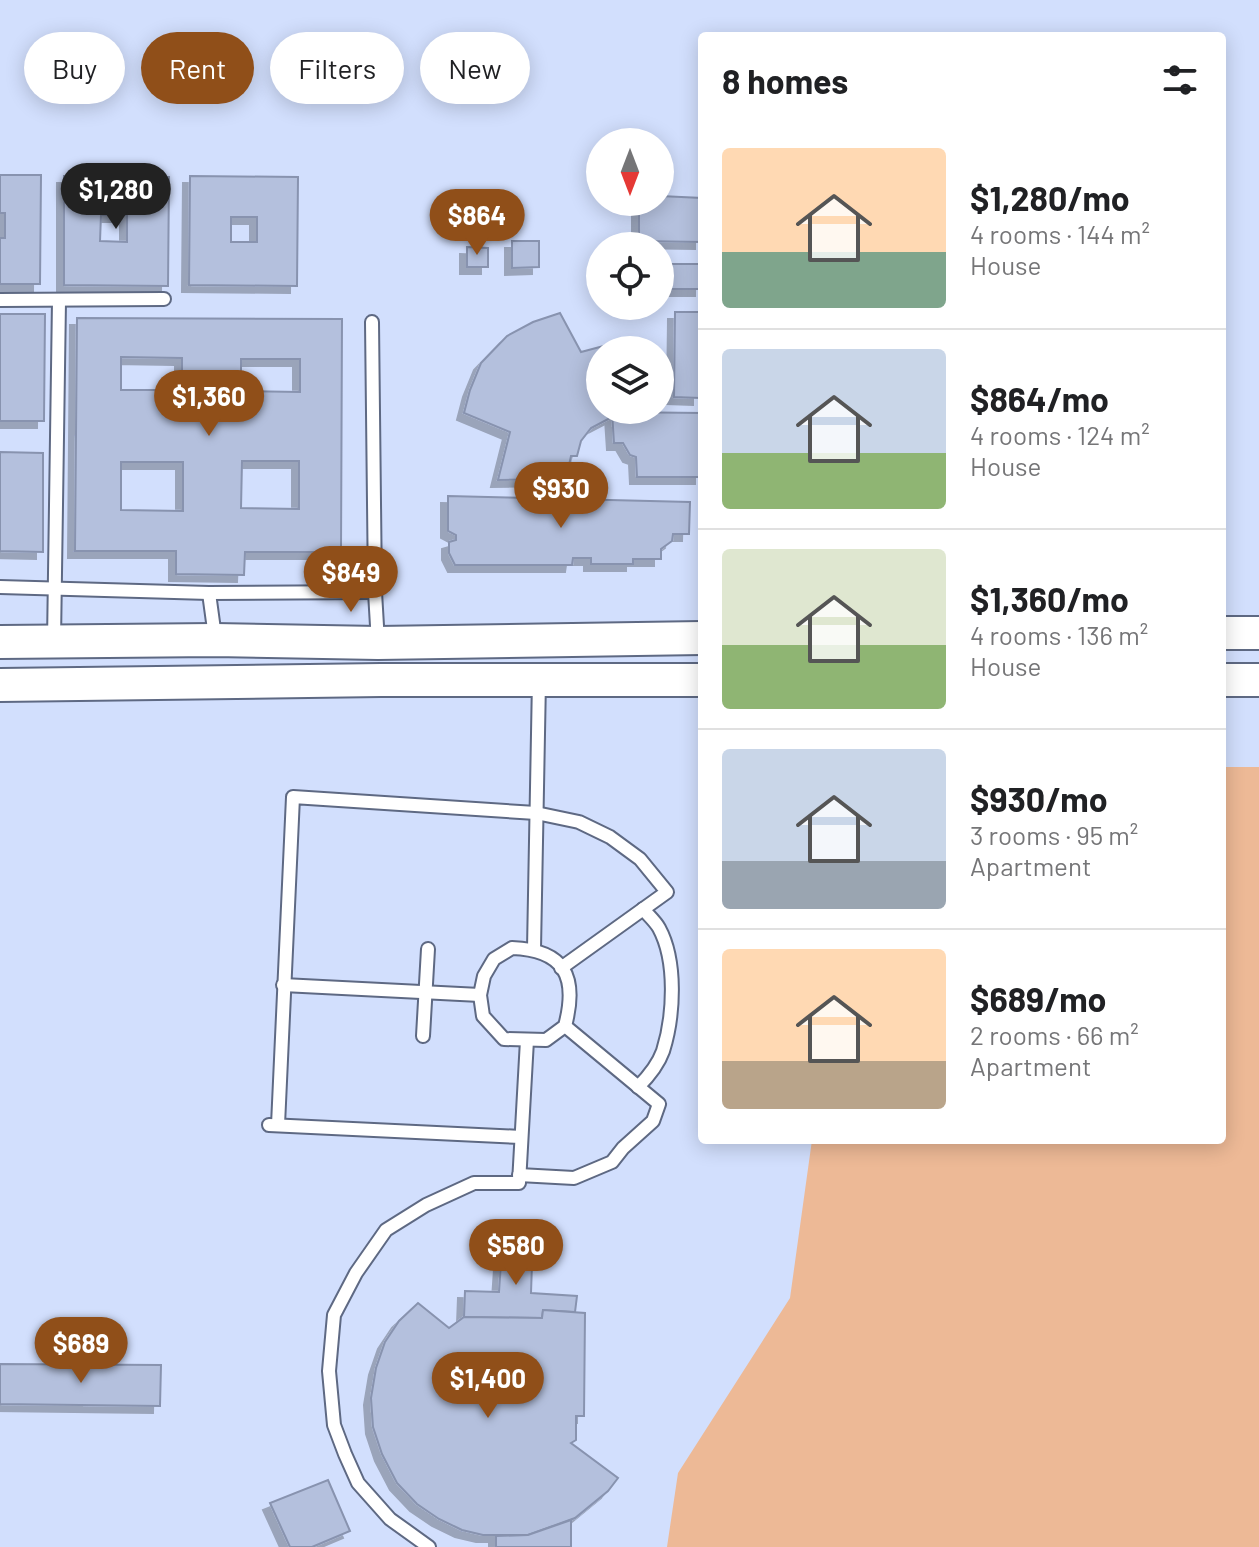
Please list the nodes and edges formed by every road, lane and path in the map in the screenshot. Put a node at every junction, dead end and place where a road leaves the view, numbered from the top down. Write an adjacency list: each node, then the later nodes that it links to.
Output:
1 (164, 299): 3 (lane)
2 (0, 300): 3 (lane)
3 (59, 301): 6 (lane)
4 (372, 322): 7 (lane)
5 (0, 587): 6 (lane)
6 (54, 590): 8 (lane); 14 (lane)
7 (375, 592): 8 (lane); 15 (lane)
8 (209, 593): 12 (lane)
9 (1226, 633): 10 (street)
10 (1259, 633)
11 (698, 638): 15 (street)
12 (215, 640): 14 (street); 15 (street)
13 (0, 642): 14 (street)
14 (54, 642): 21 (street)
15 (378, 643): 16 (street)
16 (381, 680): 17 (street); 21 (street)
17 (539, 680): 18 (street); 23 (lane)
18 (698, 680)
19 (1226, 680): 20 (street)
20 (1259, 680)
21 (54, 684): 22 (street)
22 (0, 685)
23 (536, 813): 24 (lane); 26 (lane); 28 (lane)
24 (643, 909): 27 (lane); 34 (lane)
25 (428, 949): 29 (lane)
26 (534, 949): 27 (lane); 30 (lane)
27 (561, 968): 31 (lane)
28 (283, 985): 29 (lane); 35 (lane)
29 (425, 991): 30 (lane); 32 (lane)
30 (480, 995): 33 (lane)
31 (565, 1026): 33 (lane); 34 (lane)
32 (423, 1036)
33 (527, 1040): 35 (lane)
34 (638, 1087): 36 (lane)
35 (521, 1137): 36 (lane)
36 (519, 1175): 37 (lane)
37 (429, 1547)

